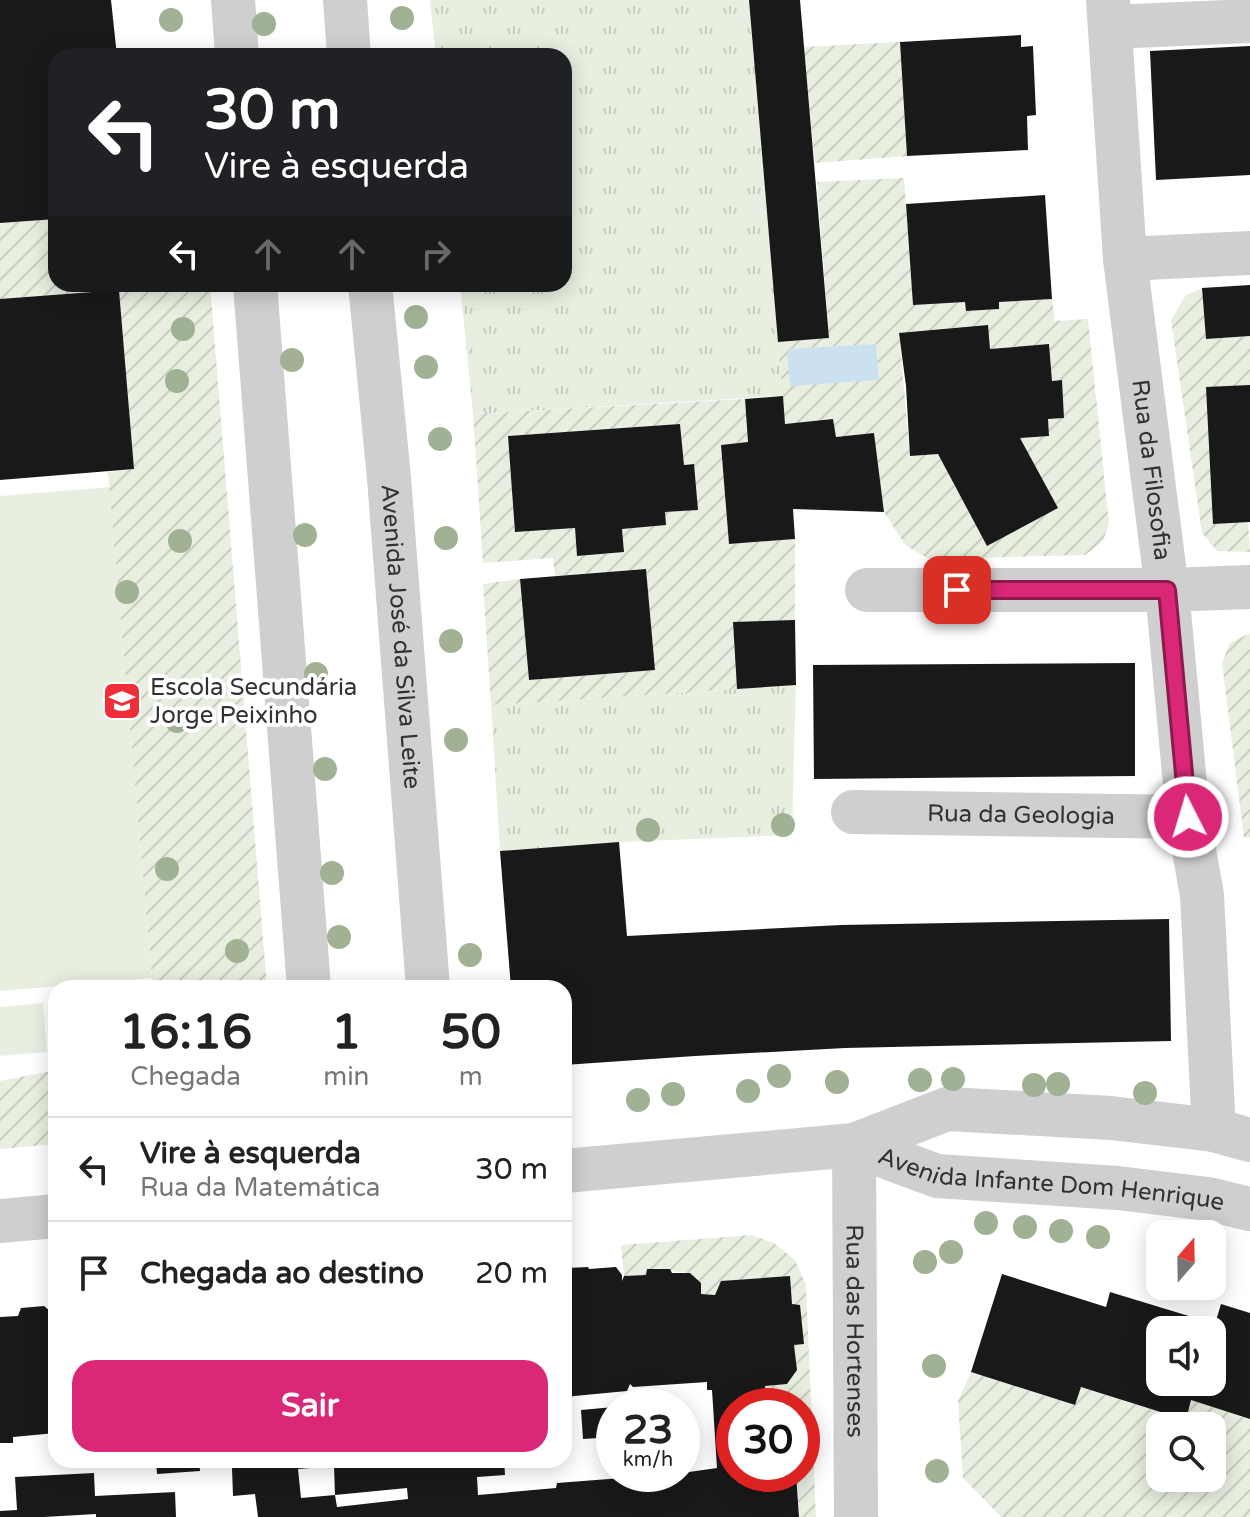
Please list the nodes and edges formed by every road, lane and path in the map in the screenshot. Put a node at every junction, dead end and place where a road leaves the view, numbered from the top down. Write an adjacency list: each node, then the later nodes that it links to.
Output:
1 (233, 0): 5 (street)
2 (345, 0): 6 (street)
3 (1109, 13): 4 (street); 8 (street, Rua da Filosofia)
4 (1250, 21)
5 (236, 48)
6 (348, 48)
7 (1250, 253): 8 (street)
8 (1125, 259): 13 (street, Rua da Filosofia)
9 (256, 292): 16 (street)
10 (371, 292): 17 (street, Avenida José da Silva Leite)
11 (1250, 587): 13 (street)
12 (867, 590): 13 (street)
13 (1167, 590): 15 (street, Rua da Filosofia)
14 (853, 812): 15 (street, Rua da Geologia)
15 (1188, 817): 18 (street, Rua da Filosofia)
16 (308, 980)
17 (427, 980)
18 (1232, 1135): 19 (street, Avenida Infante Dom Henrique)
19 (854, 1145): 20 (street, Avenida Infante Dom Henrique); 21 (street, Avenida Infante Dom Henrique); 24 (street, Rua das Hortenses)
20 (572, 1170)
21 (1250, 1209)
22 (48, 1217): 23 (street)
23 (0, 1221)
24 (856, 1517)

